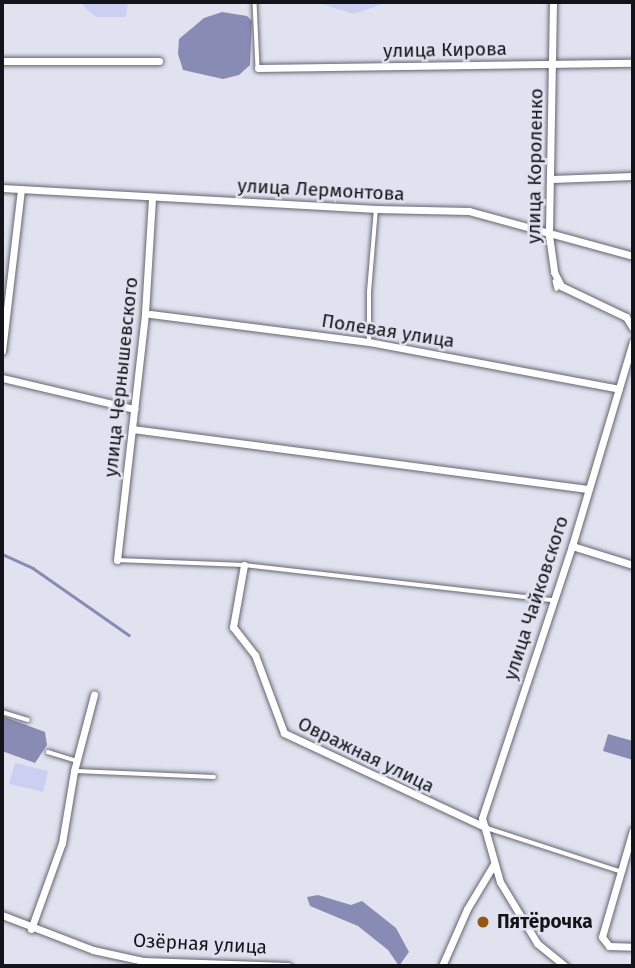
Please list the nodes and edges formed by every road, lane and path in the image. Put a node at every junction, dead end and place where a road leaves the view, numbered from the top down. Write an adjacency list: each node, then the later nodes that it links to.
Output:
1 (255, 2): 7 (lane)
2 (553, 2): 6 (street, улица Короленко)
3 (2, 61): 4 (street)
4 (159, 61)
5 (633, 63): 6 (street, улица Кирова)
6 (552, 64): 7 (street, улица Кирова); 9 (street, улица Короленко)
7 (258, 68)
8 (633, 176): 9 (street)
9 (551, 179): 14 (street, улица Короленко)
10 (2, 188): 11 (street, улица Лермонтова)
11 (21, 189): 12 (street, улица Лермонтова); 22 (street)
12 (152, 197): 13 (street, улица Лермонтова); 18 (street, улица Чернышевского)
13 (376, 209): 14 (street, улица Лермонтова); 20 (lane)
14 (549, 235): 15 (street, улица Лермонтова); 16 (street, улица Короленко)
15 (633, 256)
16 (554, 272): 17 (lane); 19 (street)
17 (557, 289)
18 (148, 313): 20 (street, Полевая улица); 25 (street, улица Чернышевского)
19 (633, 328)
20 (369, 342): 24 (street, Полевая улица)
21 (633, 342): 24 (street, улица Чайковского)
22 (2, 351)
23 (2, 377): 25 (street)
24 (619, 389): 27 (street, улица Чайковского)
25 (134, 409): 26 (street, улица Чернышевского)
26 (132, 429): 27 (street); 29 (street, улица Чернышевского)
27 (586, 489): 28 (street, улица Чайковского)
28 (572, 546): 31 (street); 32 (street, улица Чайковского)
29 (117, 560): 30 (lane)
30 (244, 565): 32 (lane); 40 (street, Овражная улица)
31 (633, 565)
32 (553, 600): 40 (street, улица Чайковского)
33 (94, 695): 37 (street)
34 (2, 712): 35 (lane)
35 (28, 720)
36 (48, 752): 37 (lane)
37 (78, 761): 38 (street)
38 (74, 771): 39 (lane); 45 (street)
39 (214, 777)
40 (485, 827): 42 (street, улица Чайковского); 43 (lane)
41 (633, 830): 43 (street)
42 (494, 864): 49 (street); 50 (street, улица Чайковского)
43 (621, 872): 46 (street)
44 (2, 915): 45 (street, Озёрная улица)
45 (31, 929): 47 (street, Озёрная улица)
46 (633, 947)
47 (142, 963): 48 (street, Озёрная улица)
48 (283, 965)
49 (442, 966)
50 (565, 966)

